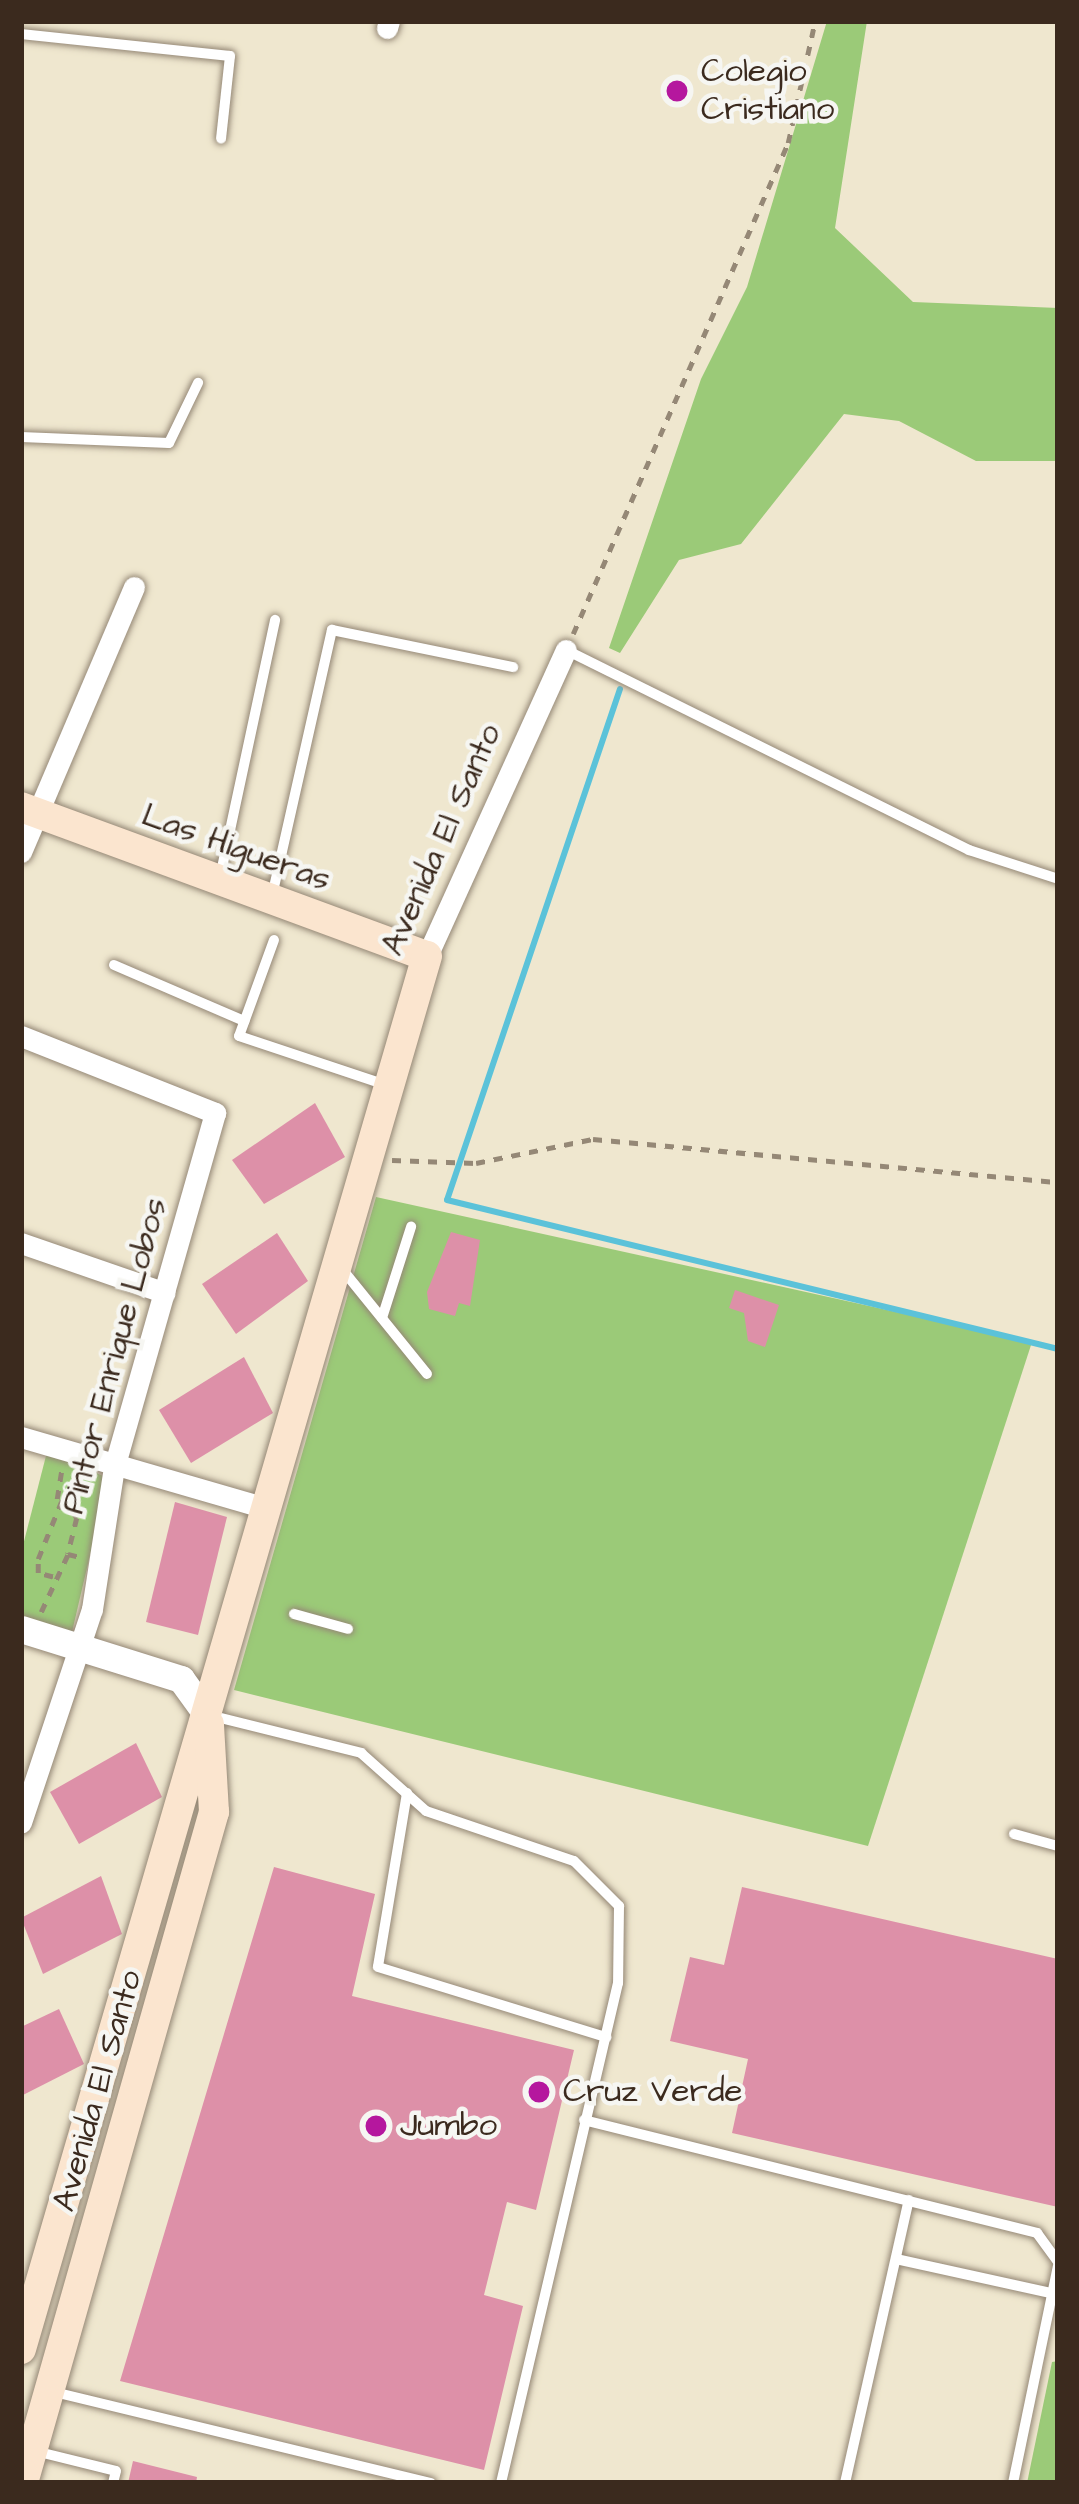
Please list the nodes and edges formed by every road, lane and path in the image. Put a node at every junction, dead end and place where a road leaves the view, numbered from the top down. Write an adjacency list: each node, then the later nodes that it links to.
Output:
1 (815, 21): 8 (path)
2 (21, 34): 3 (lane)
3 (220, 140)
4 (198, 383): 5 (lane)
5 (21, 437)
6 (134, 586): 10 (street)
7 (274, 620): 13 (lane)
8 (566, 650): 12 (lane); 16 (street, Avenida El Santo)
9 (513, 667): 14 (lane)
10 (29, 811): 11 (street); 13 (main road, Las Higueras)
11 (21, 852)
12 (1058, 879)
13 (219, 880): 14 (main road, Las Higueras)
14 (271, 899): 16 (main road, Las Higueras)
15 (274, 940): 18 (lane)
16 (427, 956): 20 (main road, Avenida El Santo)
17 (114, 965): 18 (lane)
18 (244, 1021): 20 (lane)
19 (21, 1036): 26 (street, Pintor Enrique Lobos)
20 (389, 1086): 21 (main road, Avenida El Santo)
21 (368, 1159): 22 (path); 25 (main road, Avenida El Santo)
22 (1058, 1182)
23 (411, 1228): 27 (lane)
24 (21, 1243): 26 (street)
25 (338, 1263): 27 (lane); 33 (main road, Avenida El Santo)
26 (165, 1293): 31 (street, Pintor Enrique Lobos)
27 (382, 1318): 28 (lane)
28 (427, 1374)
29 (21, 1437): 30 (street)
30 (70, 1455): 31 (street); 32 (path)
31 (114, 1467): 33 (street); 35 (street, Pintor Enrique Lobos)
32 (57, 1499): 34 (path); 36 (path)
33 (262, 1507): 41 (main road, Avenida El Santo)
34 (68, 1554): 35 (path); 36 (path)
35 (98, 1560): 40 (street, Pintor Enrique Lobos)
36 (53, 1577): 39 (path)
37 (294, 1614): 38 (lane)
38 (349, 1629)
39 (26, 1631): 40 (street)
40 (78, 1648): 41 (street); 43 (street, Pintor Enrique Lobos)
41 (207, 1715): 42 (lane); 51 (main road, Avenida El Santo); 56 (main road, Avenida El Santo)
42 (407, 1793): 46 (lane); 46 (lane)
43 (21, 1822)
44 (1014, 1834): 45 (lane)
45 (1058, 1846)
46 (606, 2036): 47 (lane)
47 (584, 2120): 48 (lane); 60 (lane)
48 (909, 2200): 49 (lane); 50 (lane)
49 (896, 2259): 52 (lane); 61 (lane)
50 (1058, 2263): 52 (lane)
51 (33, 2265): 55 (main road, Avenida El Santo)
52 (1055, 2295): 53 (lane)
53 (1043, 2338): 54 (lane); 62 (lane)
54 (1058, 2341)
55 (21, 2349)
56 (48, 2391): 57 (main road, Avenida El Santo); 59 (lane)
57 (26, 2470): 58 (lane)
58 (113, 2483)
59 (431, 2483)
60 (501, 2483)
61 (844, 2483)
62 (1013, 2483)

